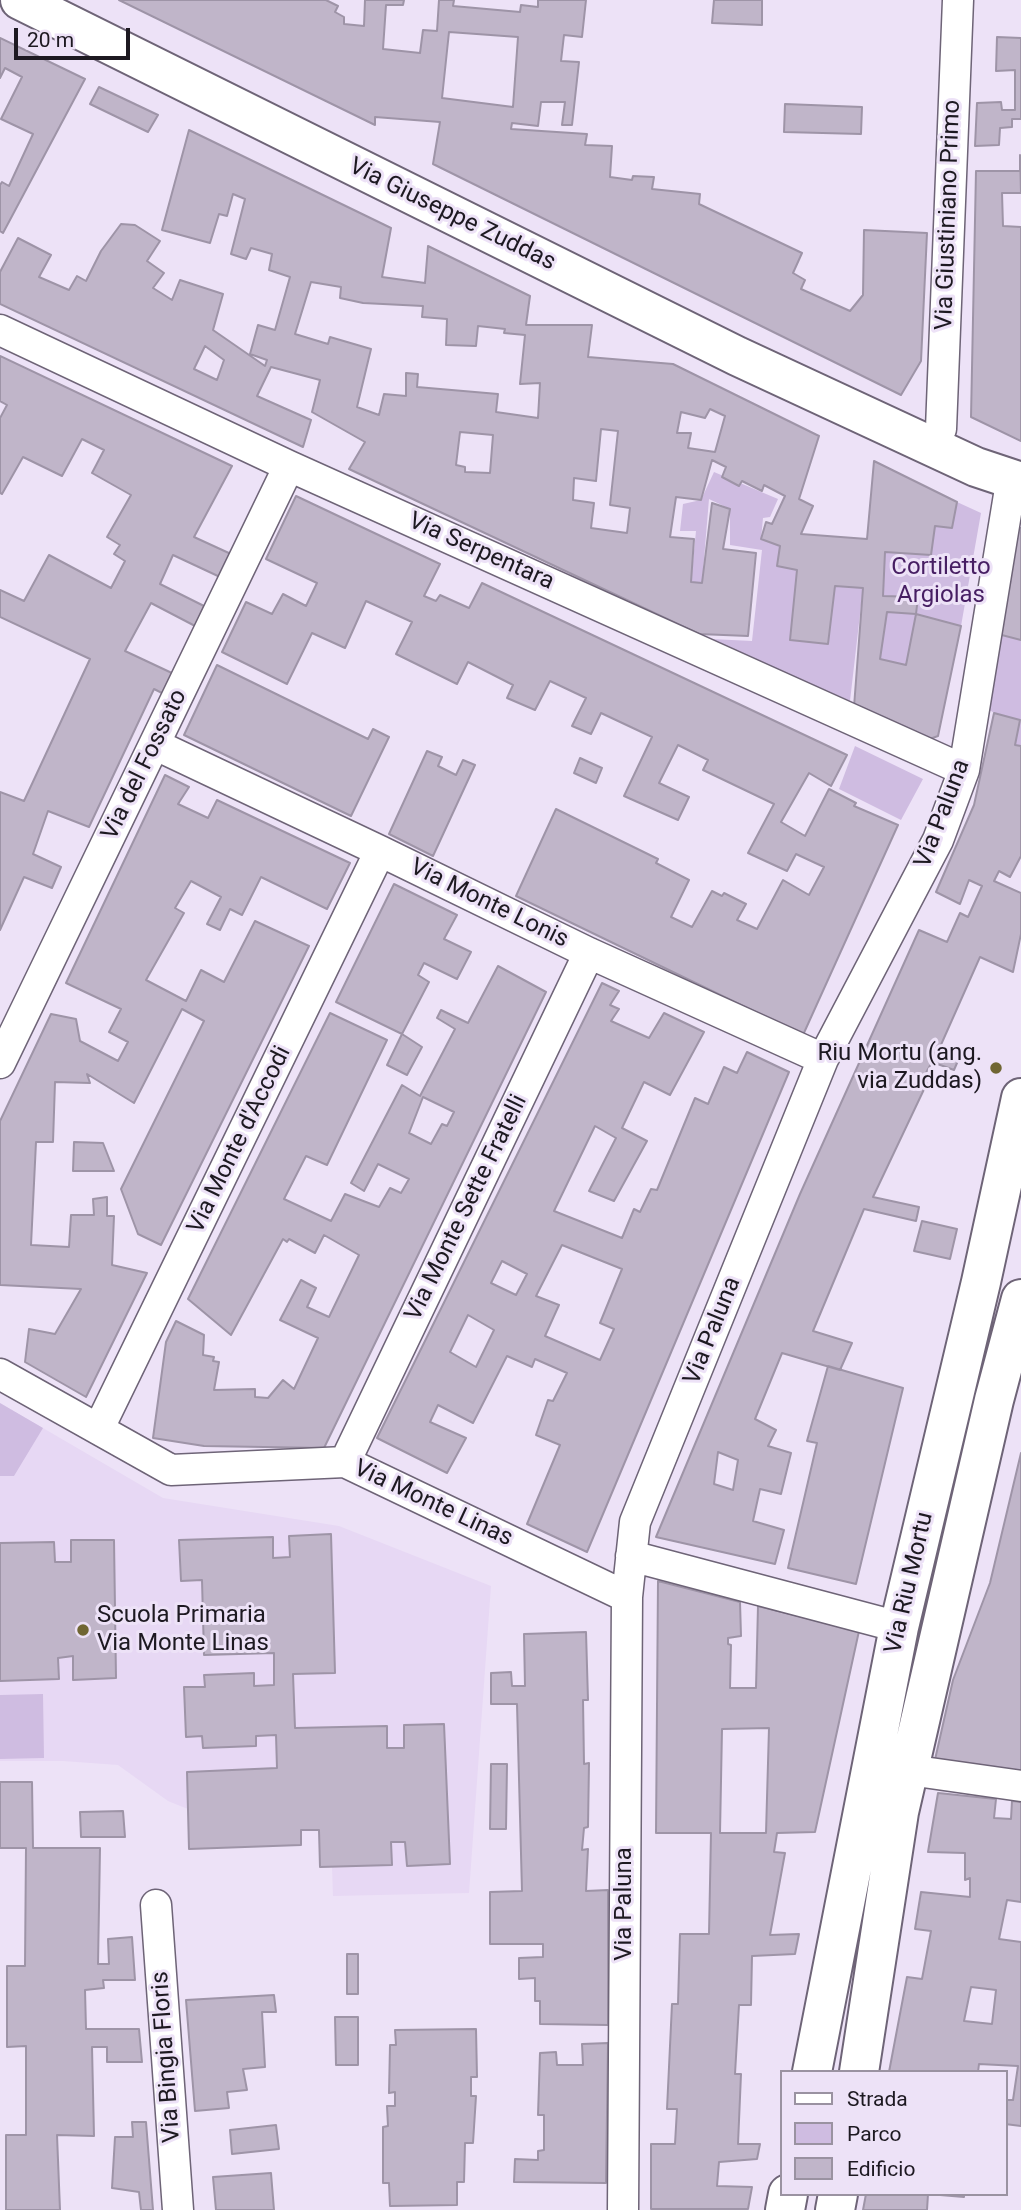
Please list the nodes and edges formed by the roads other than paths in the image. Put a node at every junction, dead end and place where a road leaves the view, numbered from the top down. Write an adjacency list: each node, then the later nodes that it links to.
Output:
1 (20, 0): 4 (main road, Via Giuseppe Zuddas)
2 (958, 0): 5 (street, Via Giustiniano Primo)
3 (0, 330): 6 (street, Via Serpentara)
4 (887, 425): 5 (main road, Via Giuseppe Zuddas); 7 (main road, Via Giuseppe Zuddas)
5 (941, 429): 7 (main road, Via Giuseppe Zuddas)
6 (289, 466): 8 (street, Via del Fossato); 9 (street, Via Serpentara)
7 (1018, 485): 9 (street, Via Paluna)
8 (156, 745): 10 (street, Via Monte Lonis); 13 (street, Via del Fossato)
9 (964, 770): 12 (street, Via Paluna)
10 (380, 850): 11 (street, Via Monte Lonis); 17 (street, Via Monte d'Accodi)
11 (589, 953): 12 (street, Via Monte Lonis); 18 (street, Via Monte Sette Fratelli)
12 (823, 1059): 19 (street, Via Paluna)
13 (0, 1063)
14 (1021, 1097): 21 (main road, Via Riu Mortu)
15 (1021, 1299): 22 (main road, Via Riu Mortu)
16 (0, 1374): 17 (street, Via Monte Linas)
17 (99, 1428): 18 (street, Via Monte Linas)
18 (345, 1462): 20 (street, Via Monte Linas)
19 (631, 1556): 20 (street, Via Paluna); 21 (street)
20 (627, 1597): 28 (street, Via Paluna)
21 (899, 1627): 25 (main road, Via Riu Mortu)
22 (909, 1770): 23 (street); 26 (main road, Via Riu Mortu)
23 (1021, 1786)
24 (156, 1905): 27 (street, Via Bingia Floris)
25 (812, 2070)
26 (859, 2070)
27 (178, 2210)
28 (623, 2210)

